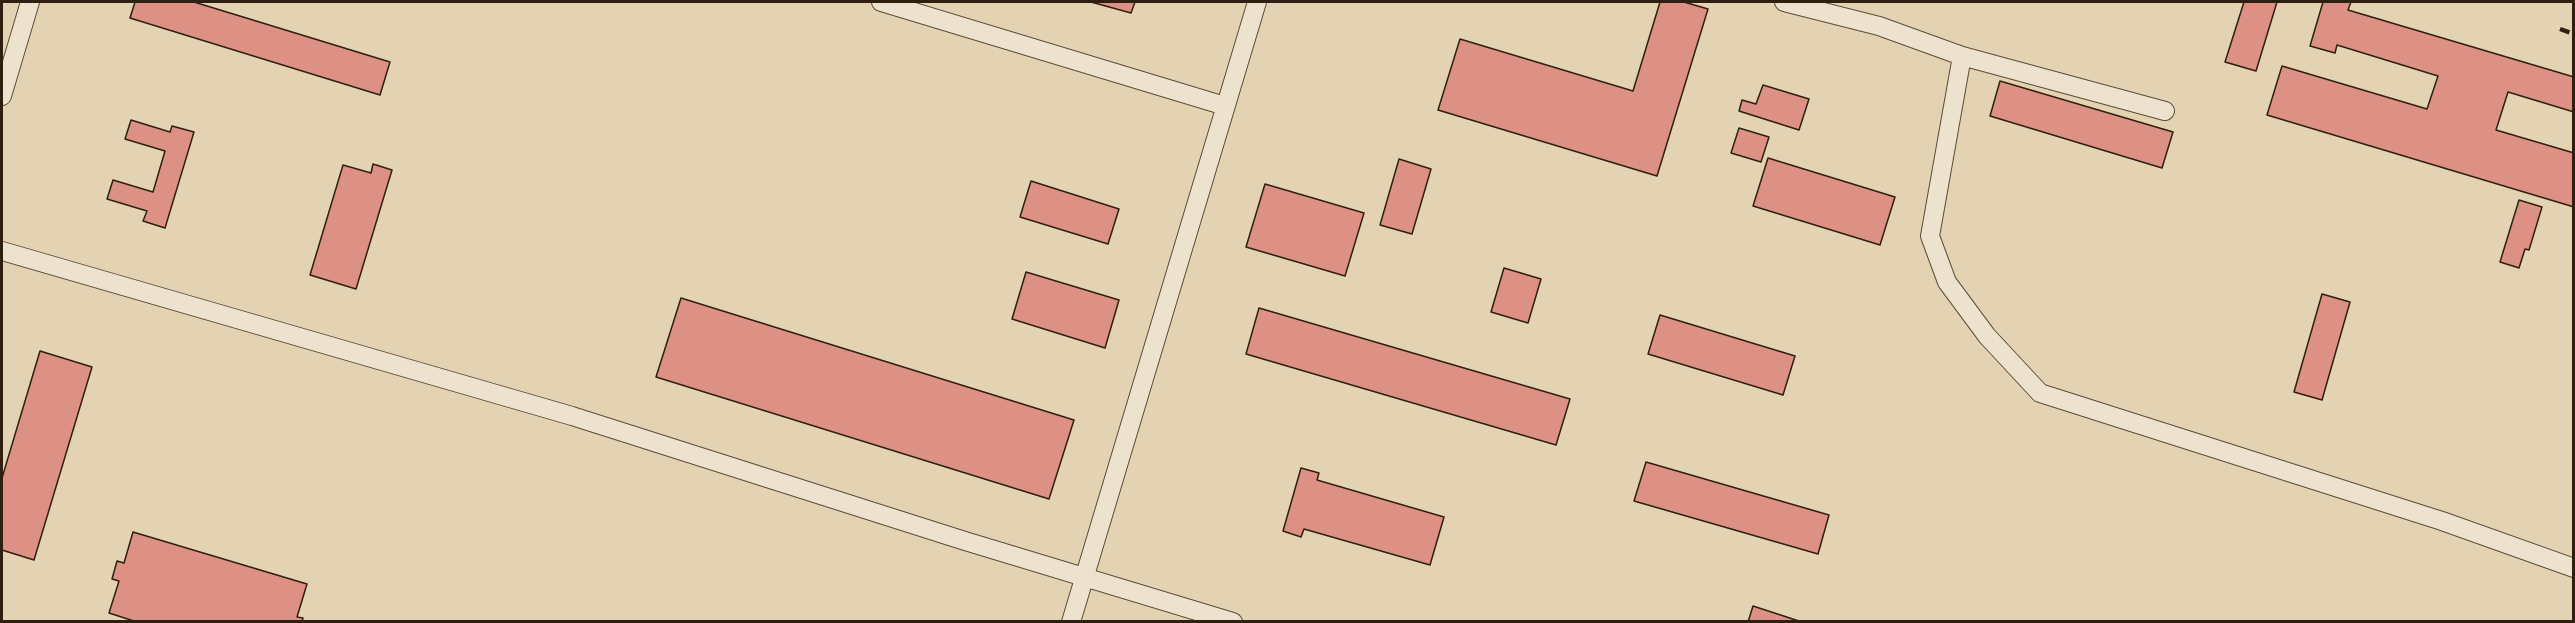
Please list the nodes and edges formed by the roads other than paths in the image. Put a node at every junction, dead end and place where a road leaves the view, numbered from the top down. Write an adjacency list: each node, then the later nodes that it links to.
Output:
1 (30, 2): 6 (lane)
2 (881, 2): 7 (lane)
3 (1257, 2): 7 (lane)
4 (1784, 2): 5 (lane)
5 (1962, 56): 8 (lane); 10 (lane)
6 (2, 96)
7 (1225, 106): 11 (lane)
8 (2165, 111)
9 (2, 251): 11 (lane)
10 (2574, 568)
11 (1084, 577): 12 (lane); 13 (lane)
12 (1071, 621)
13 (1233, 621)

